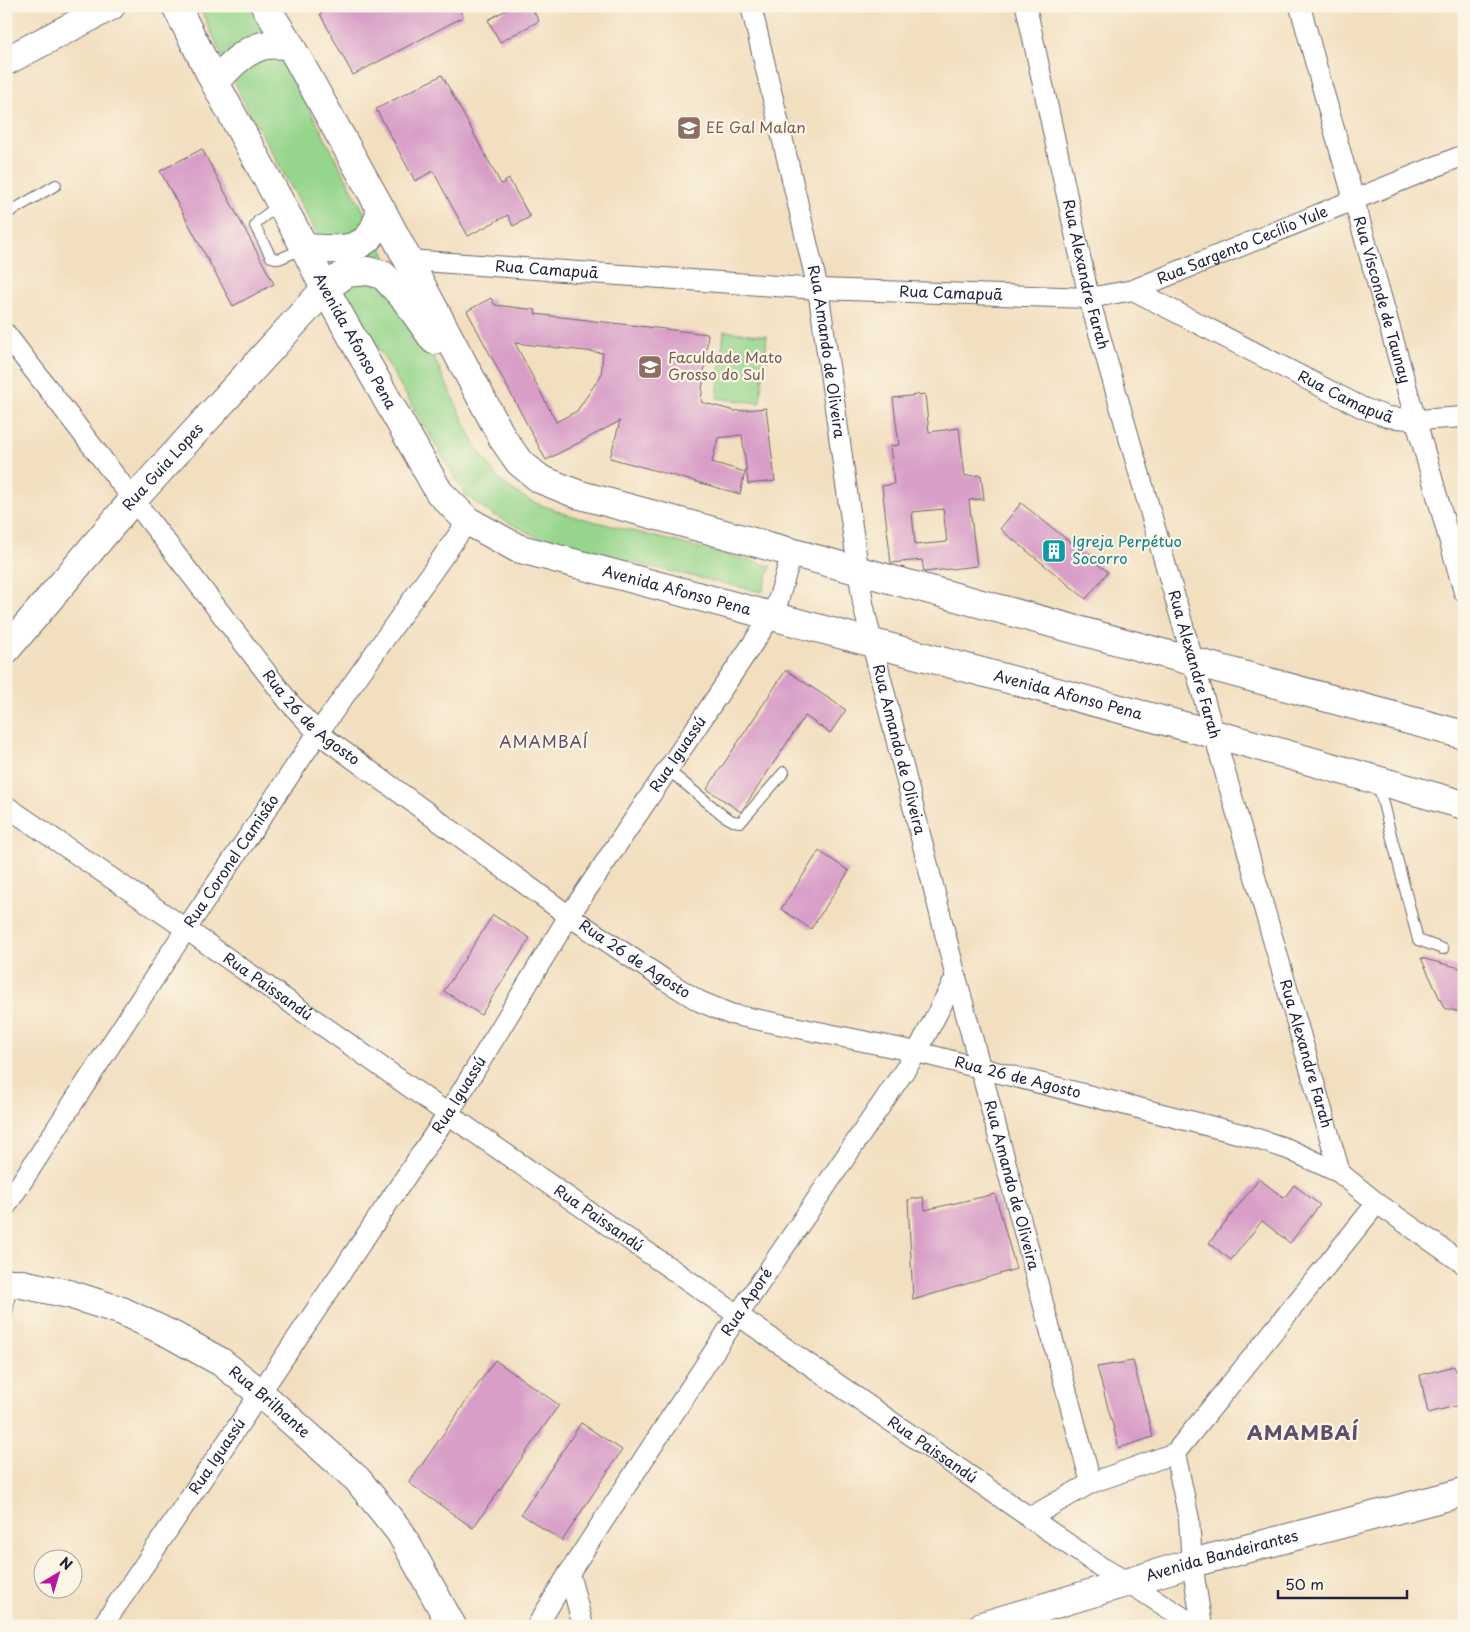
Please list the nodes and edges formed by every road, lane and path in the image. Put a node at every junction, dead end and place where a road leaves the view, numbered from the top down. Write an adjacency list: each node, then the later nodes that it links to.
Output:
1 (111, 6): 8 (main road)
2 (176, 6): 9 (main road, Avenida Afonso Pena)
3 (265, 6): 7 (main road)
4 (751, 6): 18 (street, Rua Amando de Oliveira)
5 (1026, 6): 20 (street, Rua Alexandre Farah)
6 (1300, 6): 12 (street, Rua Visconde de Taunay)
7 (290, 45): 9 (main road); 13 (main road)
8 (6, 61)
9 (215, 83): 15 (main road, Avenida Afonso Pena)
10 (1464, 156): 12 (street, Rua Sargento Cecílio Yule)
11 (56, 185): 14 (lane)
12 (1353, 201): 19 (street, Rua Sargento Cecílio Yule); 23 (street, Rua Visconde de Taunay)
13 (382, 211): 15 (main road); 16 (main road)
14 (6, 214)
15 (305, 248): 17 (main road, Avenida Afonso Pena)
16 (408, 260): 18 (street, Rua Camapuã); 24 (main road)
17 (325, 289): 24 (main road, Rua Guia Lopes); 25 (main road, Rua Guia Lopes); 26 (main road, Avenida Afonso Pena)
18 (818, 289): 20 (street, Rua Camapuã); 28 (street, Rua Amando de Oliveira)
19 (1133, 290): 20 (street, Rua Camapuã); 23 (street, Rua Camapuã)
20 (1089, 298): 33 (street, Rua Alexandre Farah)
21 (6, 334): 25 (street, Rua 26 de Agosto)
22 (1464, 418): 23 (street, Rua Camapuã)
23 (1417, 420): 29 (street, Rua Visconde de Taunay)
24 (504, 439): 27 (main road)
25 (133, 500): 32 (main road, Rua Guia Lopes); 34 (street, Rua 26 de Agosto)
26 (468, 521): 30 (main road, Avenida Afonso Pena); 34 (street, Rua Coronel Camisão)
27 (792, 552): 28 (main road); 30 (street, Rua Iguassú)
28 (860, 572): 31 (street, Rua Amando de Oliveira); 33 (main road)
29 (1464, 592)
30 (772, 615): 31 (main road, Avenida Afonso Pena); 37 (street, Rua Iguassú)
31 (872, 642): 36 (main road, Avenida Afonso Pena); 45 (street, Rua Amando de Oliveira)
32 (6, 650)
33 (1194, 661): 35 (main road); 36 (street, Rua Alexandre Farah)
34 (318, 733): 42 (street, Rua 26 de Agosto); 43 (street, Rua Coronel Camisão)
35 (1464, 735)
36 (1214, 736): 39 (main road, Avenida Afonso Pena); 49 (street, Rua Alexandre Farah)
37 (668, 770): 38 (lane); 42 (street, Rua Iguassú)
38 (784, 772)
39 (1377, 780): 40 (main road, Avenida Afonso Pena); 44 (lane)
40 (1464, 805)
41 (6, 806): 43 (street, Rua Paissandú)
42 (569, 916): 46 (street, Rua 26 de Agosto); 48 (street, Rua Iguassú)
43 (186, 928): 48 (street, Rua Paissandú); 51 (street, Rua Coronel Camisão)
44 (1442, 949)
45 (956, 977): 46 (street, Rua Aporé); 47 (street, Rua Amando de Oliveira)
46 (917, 1052): 47 (street, Rua 26 de Agosto); 54 (street, Rua Aporé)
47 (981, 1068): 49 (street, Rua 26 de Agosto); 58 (street, Rua Amando de Oliveira)
48 (448, 1114): 54 (street, Rua Paissandú); 56 (street, Rua Iguassú)
49 (1340, 1173): 50 (street, Rua 26 de Agosto)
50 (1376, 1203): 52 (street, Rua 26 de Agosto); 57 (street)
51 (6, 1206)
52 (1464, 1264)
53 (9, 1283): 55 (lane); 56 (main road, Rua Brilhante)
54 (738, 1316): 60 (street, Rua Paissandú); 62 (street, Rua Aporé)
55 (6, 1323)
56 (259, 1392): 64 (street, Rua Iguassú); 65 (main road, Rua Brilhante)
57 (1175, 1453): 58 (street); 61 (street)
58 (1091, 1483): 60 (street)
59 (1464, 1492): 61 (main road, Avenida Bandeirantes)
60 (1030, 1518): 63 (street, Rua Paissandú)
61 (1192, 1563): 63 (main road, Avenida Bandeirantes); 70 (street)
62 (569, 1573): 66 (street, Rua Aporé); 67 (street)
63 (1129, 1582): 68 (main road, Avenida Bandeirantes); 69 (street, Rua Paissandú)
64 (102, 1626)
65 (452, 1626)
66 (536, 1626)
67 (583, 1626)
68 (982, 1626)
69 (1196, 1626)
70 (1202, 1626)

